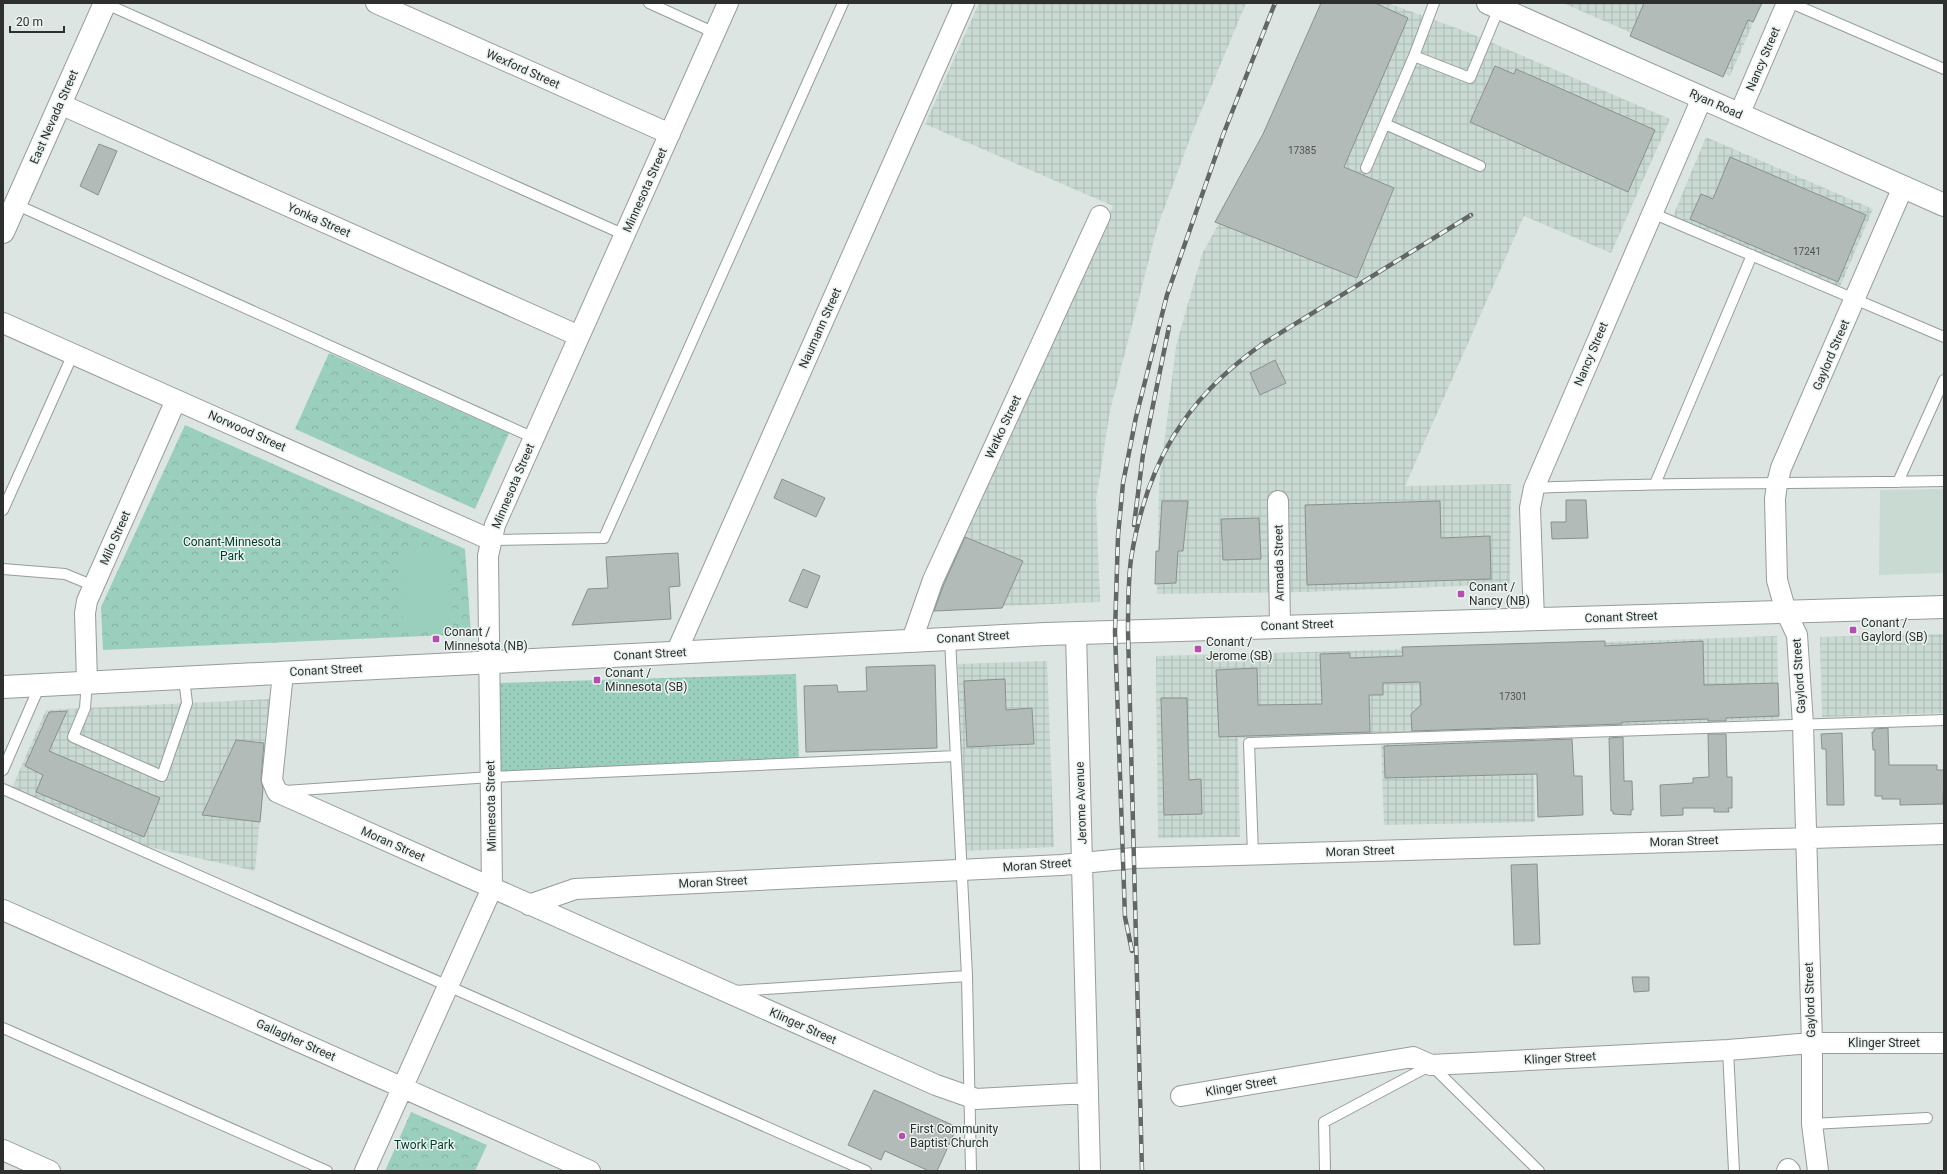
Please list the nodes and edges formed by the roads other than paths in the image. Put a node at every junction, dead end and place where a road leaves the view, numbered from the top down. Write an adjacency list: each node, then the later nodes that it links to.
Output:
1 (104, 3): 15 (main road, East Nevada Street); 27 (lane)
2 (376, 3): 18 (street, Wexford Street)
3 (649, 3): 11 (lane)
4 (728, 3): 11 (street, Minnesota Street)
5 (843, 3): 44 (lane)
6 (964, 3): 54 (street, Naumann Street)
7 (1434, 3): 12 (lane)
8 (1787, 3): 16 (street, Nancy Street)
9 (1791, 3): 13 (lane)
10 (1493, 6): 12 (lane); 14 (main road, Ryan Road)
11 (715, 32): 18 (street, Minnesota Street)
12 (1414, 56): 17 (lane)
13 (1944, 69)
14 (1702, 98): 16 (main road, Ryan Road); 24 (street, Nancy Street)
15 (60, 104): 22 (main road, East Nevada Street); 31 (street, Yonka Street)
16 (1739, 115): 21 (main road, Ryan Road)
17 (1385, 124): 19 (lane); 20 (lane)
18 (670, 134): 27 (street, Minnesota Street)
19 (1480, 166)
20 (1366, 168)
21 (1904, 187): 23 (main road, Ryan Road); 29 (street, Gaylord Street)
22 (15, 204): 26 (main road, East Nevada Street); 36 (lane)
23 (1944, 205)
24 (1652, 213): 28 (lane); 41 (street, Nancy Street)
25 (1100, 216): 53 (street, Watko Street)
26 (3, 229)
27 (625, 235): 31 (street, Minnesota Street)
28 (1752, 255): 29 (lane); 39 (lane)
29 (1855, 299): 32 (lane); 40 (street, Gaylord Street)
30 (3, 323): 33 (street, Norwood Street)
31 (579, 336): 36 (street, Minnesota Street)
32 (1944, 338)
33 (73, 354): 35 (street, Norwood Street); 43 (lane)
34 (1944, 380): 38 (lane)
35 (176, 400): 44 (street, Norwood Street); 46 (street, Milo Street)
36 (534, 438): 44 (street, Minnesota Street)
37 (1944, 481): 38 (lane)
38 (1898, 482): 40 (lane)
39 (1655, 484): 40 (lane); 41 (lane)
40 (1777, 484): 48 (street, Gaylord Street)
41 (1533, 490): 49 (street, Nancy Street)
42 (1278, 501): 50 (street, Armada Street)
43 (3, 510)
44 (491, 540): 55 (street, Minnesota Street)
45 (3, 569): 46 (lane)
46 (94, 586): 58 (street, Milo Street)
47 (1944, 607): 48 (main road, Conant Street)
48 (1786, 612): 49 (main road, Conant Street); 62 (street, Gaylord Street)
49 (1534, 620): 50 (main road, Conant Street)
50 (1280, 626): 51 (main road, Conant Street)
51 (1076, 633): 52 (main road, Conant Street); 71 (street, Jerome Avenue)
52 (950, 638): 53 (main road, Conant Street); 63 (lane)
53 (912, 640): 54 (main road, Conant Street)
54 (676, 652): 55 (main road, Conant Street)
55 (489, 662): 56 (main road, Conant Street); 65 (street, Minnesota Street)
56 (283, 673): 57 (main road, Conant Street); 67 (street)
57 (184, 678): 58 (main road, Conant Street); 58 (lane)
58 (87, 682): 59 (main road, Conant Street)
59 (40, 685): 60 (main road, Conant Street); 64 (lane)
60 (3, 687)
61 (1944, 720): 62 (lane)
62 (1803, 724): 69 (street, Gaylord Street); 70 (lane)
63 (956, 756): 65 (lane); 72 (lane)
64 (3, 770)
65 (491, 777): 67 (lane); 73 (street, Minnesota Street)
66 (3, 789): 77 (lane)
67 (277, 792): 73 (street, Moran Street)
68 (1944, 834): 69 (street, Moran Street)
69 (1805, 838): 70 (street, Moran Street); 80 (street, Gaylord Street)
70 (1252, 854): 71 (street, Moran Street)
71 (1082, 861): 72 (street, Moran Street); 85 (street, Jerome Avenue)
72 (962, 870): 74 (street, Moran Street); 76 (lane)
73 (492, 888): 74 (street, Moran Street); 77 (street, Minnesota Street)
74 (529, 904): 78 (street, Klinger Street)
75 (3, 910): 84 (street, Gallagher Street)
76 (967, 976): 78 (lane); 87 (lane)
77 (448, 986): 84 (street, Minnesota Street); 95 (lane)
78 (727, 992): 87 (street, Klinger Street)
79 (3, 1028): 92 (lane)
80 (1812, 1043): 81 (street, Klinger Street); 82 (street, Klinger Street); 89 (street, Gaylord Street)
81 (1944, 1043)
82 (1728, 1050): 83 (street, Klinger Street); 100 (lane)
83 (1431, 1065): 86 (street, Klinger Street); 98 (lane); 99 (lane)
84 (403, 1088): 93 (street, Minnesota Street); 94 (street, Gallagher Street)
85 (1088, 1093): 87 (street, Klinger Street); 97 (street, Jerome Avenue)
86 (1181, 1096)
87 (970, 1098): 96 (lane)
88 (1927, 1118): 89 (lane)
89 (1812, 1124): 103 (street, Gaylord Street)
90 (3, 1150): 91 (street)
91 (50, 1171)
92 (327, 1171)
93 (365, 1171)
94 (590, 1171)
95 (866, 1171)
96 (971, 1171)
97 (1090, 1171)
98 (1325, 1171)
99 (1539, 1171)
100 (1734, 1171)
101 (1787, 1171): 102 (street)
102 (1790, 1171)
103 (1818, 1171)

